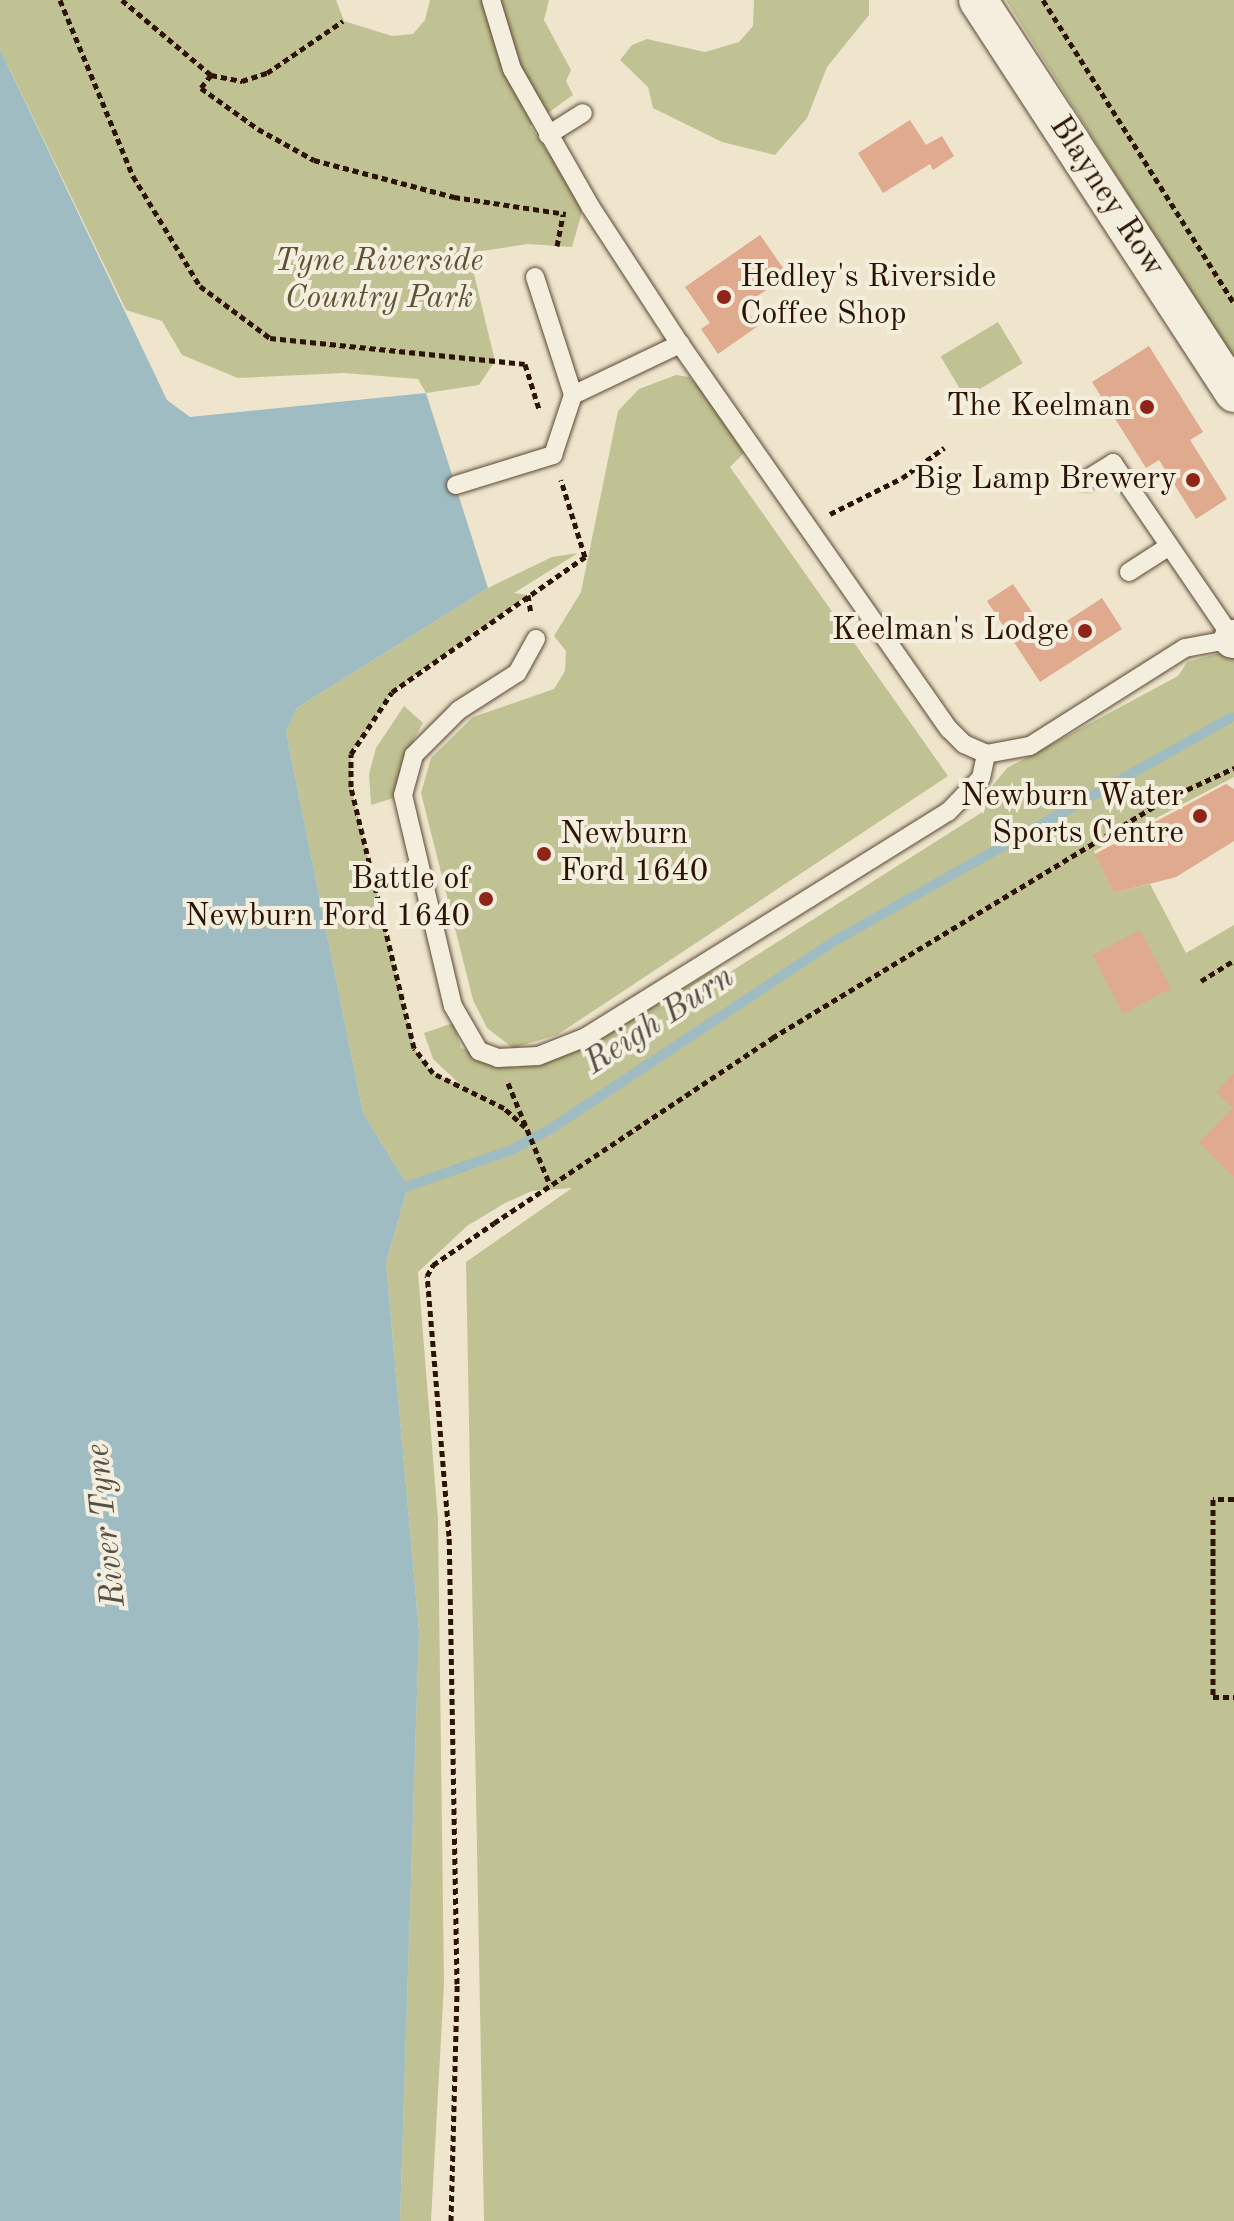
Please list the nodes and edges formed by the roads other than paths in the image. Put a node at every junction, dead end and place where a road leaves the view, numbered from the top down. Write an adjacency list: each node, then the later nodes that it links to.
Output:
1 (491, 0): 4 (lane)
2 (978, 0): 7 (street, Blayney Row)
3 (583, 113): 4 (lane)
4 (548, 135): 6 (lane)
5 (535, 277): 8 (lane)
6 (680, 344): 8 (lane); 15 (lane)
7 (1234, 393)
8 (573, 395): 10 (lane)
9 (1086, 480): 11 (lane)
10 (456, 485)
11 (1168, 547): 12 (lane); 14 (lane)
12 (1129, 572)
13 (536, 639): 15 (lane)
14 (1234, 639): 15 (lane)
15 (986, 754)

